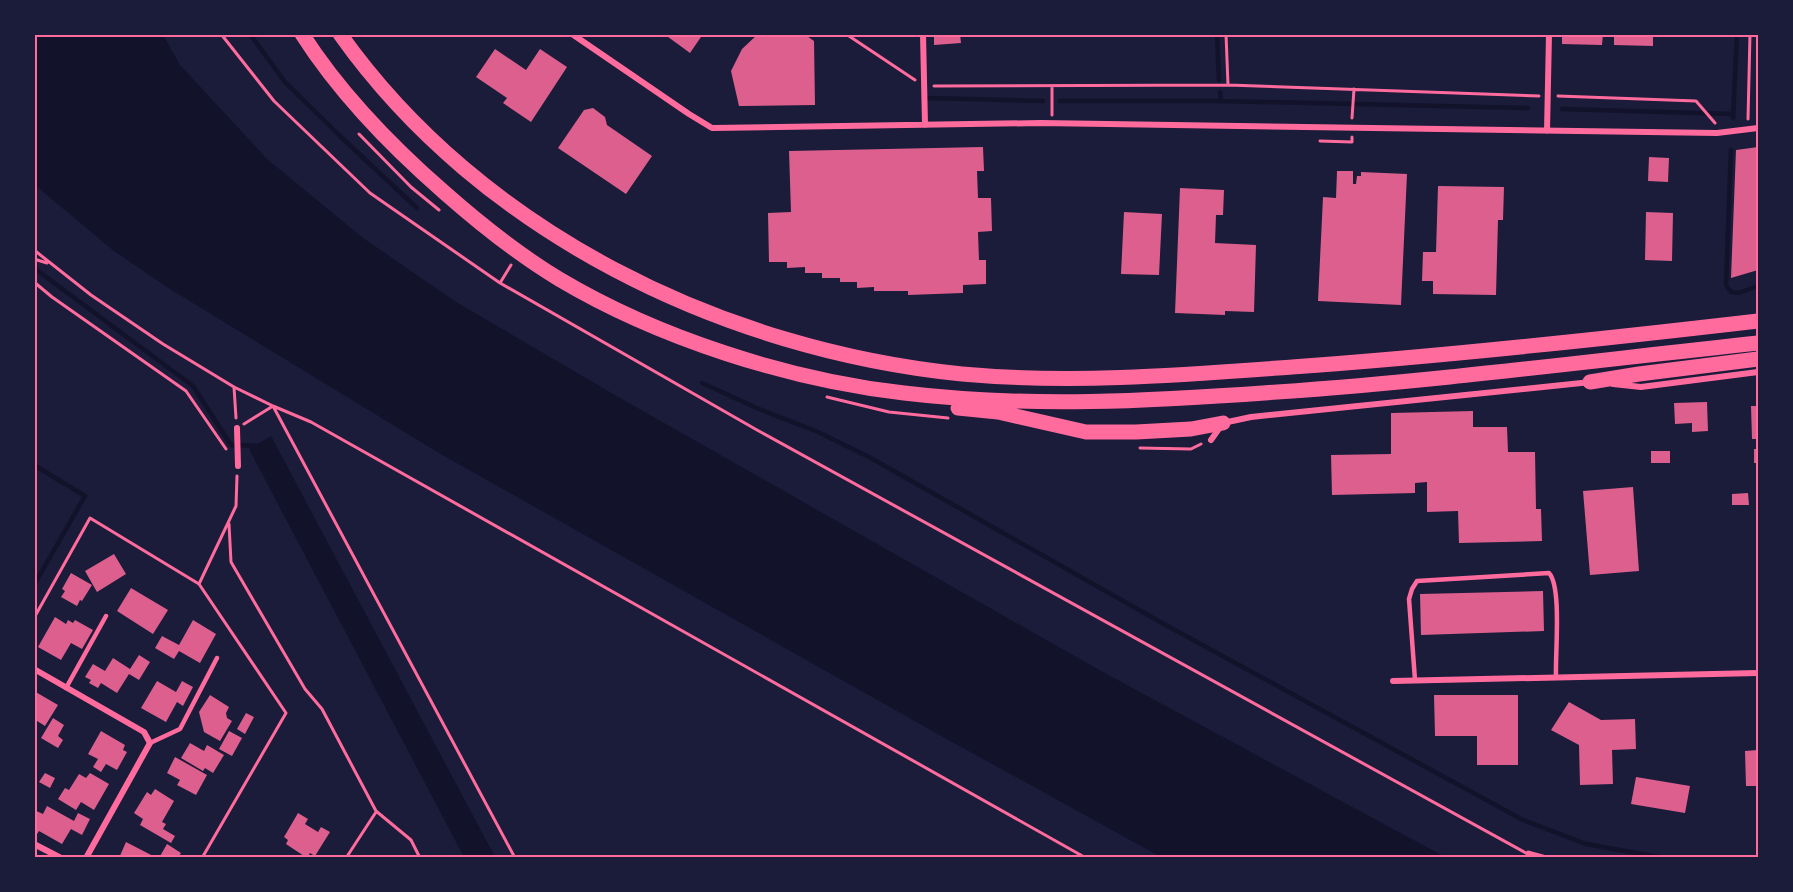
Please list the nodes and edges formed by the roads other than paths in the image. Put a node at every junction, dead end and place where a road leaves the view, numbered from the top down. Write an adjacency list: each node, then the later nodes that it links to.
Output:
1 (302, 34): 13 (highway)
2 (340, 34): 9 (highway)
3 (572, 34): 6 (street)
4 (922, 34): 6 (street)
5 (1549, 34): 8 (street)
6 (925, 125): 8 (street)
7 (1758, 128): 8 (street)
8 (1547, 131)
9 (1758, 321)
10 (1758, 343): 13 (highway)
11 (1758, 358): 14 (highway)
12 (1758, 372): 14 (street)
13 (828, 380): 15 (highway)
14 (1590, 382): 15 (street)
15 (1223, 423): 17 (street)
16 (237, 428): 18 (street)
17 (1211, 440)
18 (238, 466)
19 (106, 616): 26 (lane)
20 (217, 658): 27 (lane)
21 (34, 669): 26 (street)
22 (1758, 673): 23 (street)
23 (1556, 677): 24 (street); 24 (lane)
24 (1414, 680): 25 (street)
25 (1394, 681)
26 (66, 688): 27 (street)
27 (150, 742): 30 (street)
28 (34, 844): 29 (street)
29 (61, 858)
30 (86, 858)

